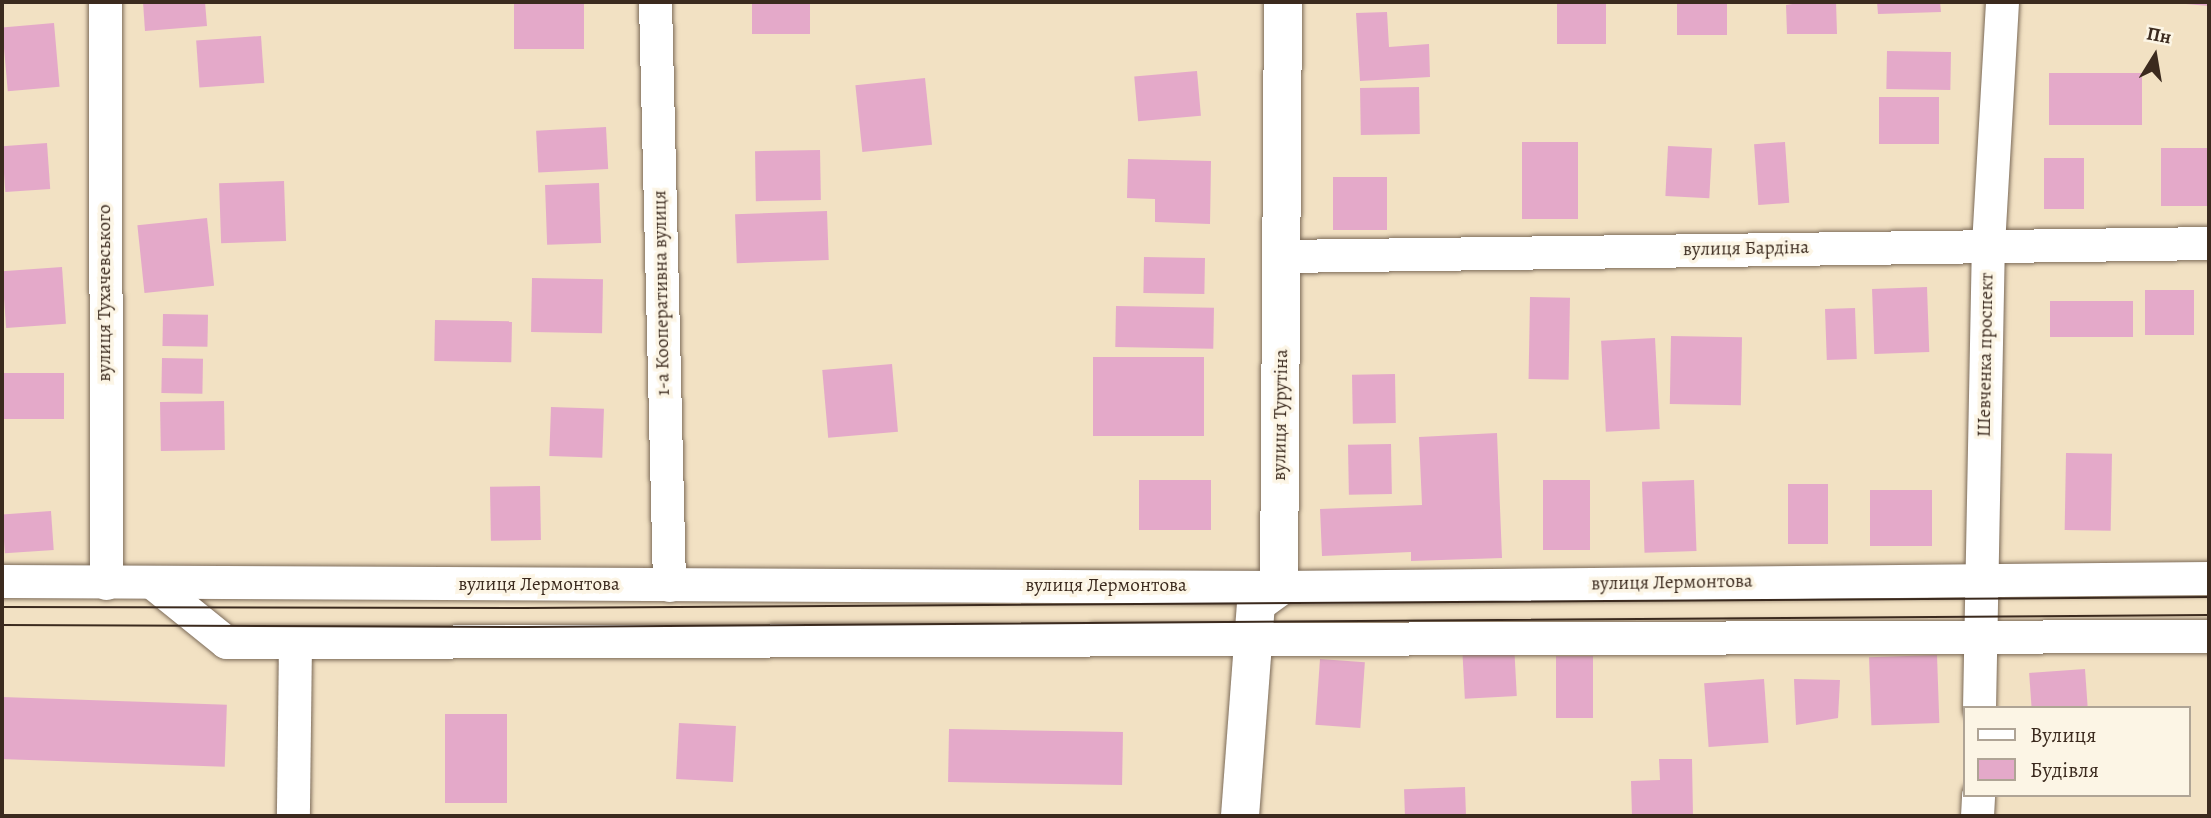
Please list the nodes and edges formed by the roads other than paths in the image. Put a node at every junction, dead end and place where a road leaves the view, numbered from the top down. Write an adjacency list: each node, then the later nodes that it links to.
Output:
1 (105, 2): 11 (street, вулиця Тухачевського)
2 (655, 2): 13 (street, 1-а Кооперативна вулиця)
3 (1283, 2): 7 (street, вулиця Турутіна)
4 (2002, 2): 6 (street, Шевченка проспект)
5 (2209, 243): 6 (street, вулиця Бардіна)
6 (1988, 245): 7 (street, вулиця Бардіна); 9 (street, Шевченка проспект)
7 (1282, 256): 14 (street, вулиця Турутіна)
8 (2209, 578): 9 (street, вулиця Лермонтова)
9 (1983, 580): 14 (street, вулиця Лермонтова); 15 (street, Шевченка проспект)
10 (2, 581): 11 (street, вулиця Лермонтова)
11 (106, 583): 12 (street, вулиця Лермонтова)
12 (154, 584): 13 (street, вулиця Лермонтова); 18 (street)
13 (669, 585): 14 (street, вулиця Лермонтова)
14 (1279, 586): 17 (street)
15 (1980, 636): 16 (street); 17 (street); 19 (street, Шевченка проспект)
16 (2209, 636)
17 (1254, 639): 18 (street); 22 (street)
18 (295, 642): 21 (street)
19 (1979, 706)
20 (1978, 797): 23 (street)
21 (293, 816)
22 (1240, 816)
23 (1978, 816)

